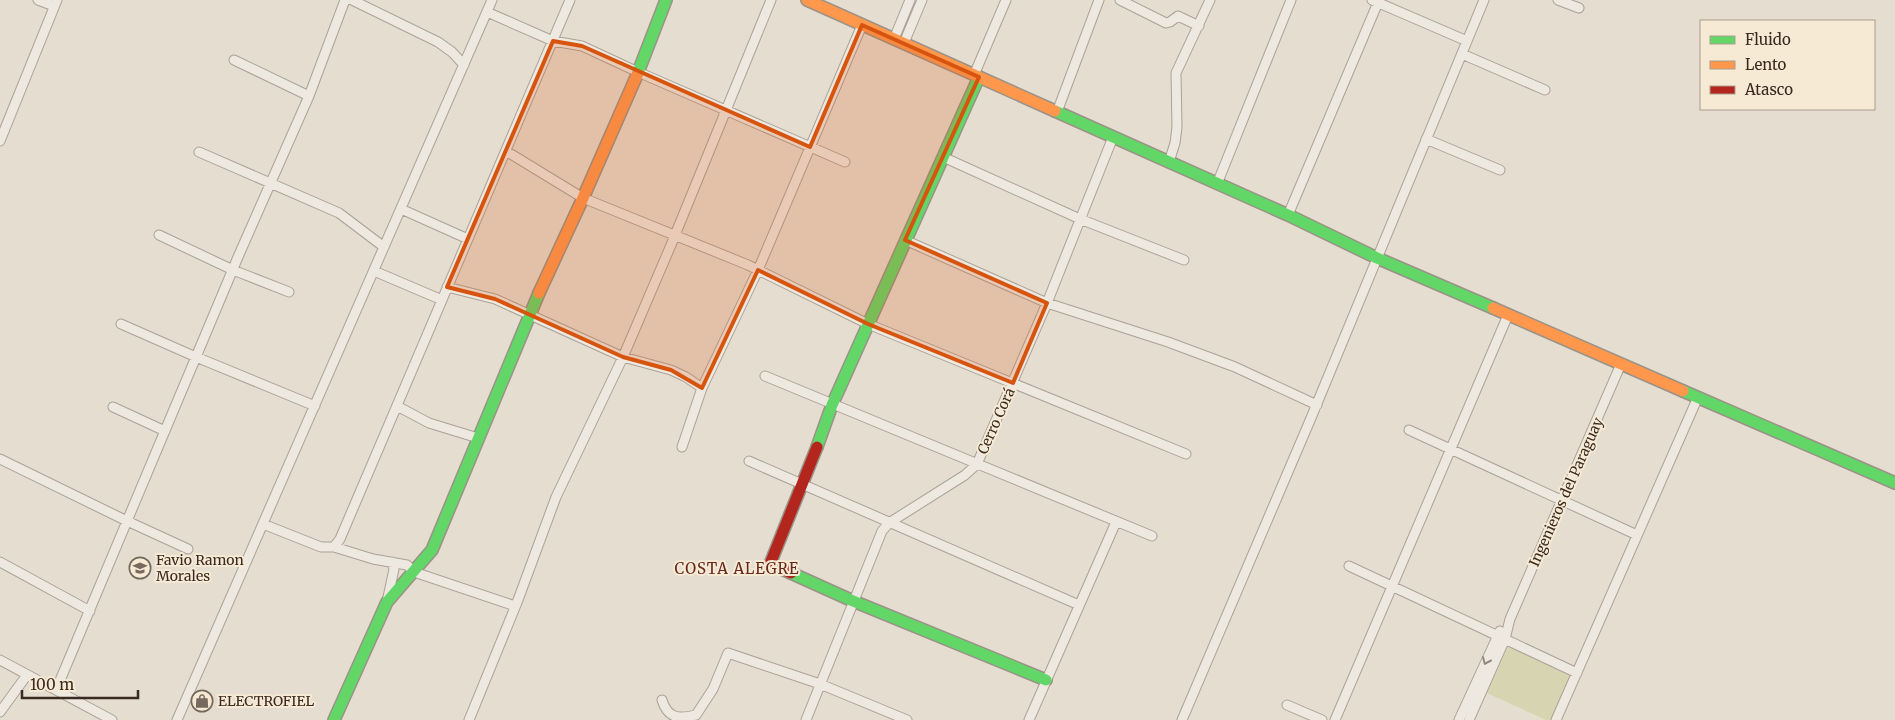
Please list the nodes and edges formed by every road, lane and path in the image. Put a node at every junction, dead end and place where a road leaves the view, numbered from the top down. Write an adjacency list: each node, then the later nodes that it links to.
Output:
1 (38, 0): 18 (street)
2 (492, 0): 20 (street)
3 (570, 0): 23 (street)
4 (666, 0): 29 (street)
5 (770, 0): 33 (street)
6 (808, 0): 21 (street)
7 (910, 0): 24 (street)
8 (922, 0): 24 (street)
9 (1006, 0): 30 (street)
10 (1099, 0): 34 (street)
11 (1120, 0): 22 (street)
12 (1210, 0): 22 (street)
13 (1291, 0): 46 (street)
14 (1484, 0): 25 (street)
15 (1558, 0): 19 (street)
16 (344, 1): 28 (street); 32 (street)
17 (1376, 1): 25 (street); 49 (street)
18 (55, 3): 37 (street)
19 (1579, 8)
20 (487, 12): 23 (street); 28 (street)
21 (862, 25): 24 (street); 38 (street)
22 (1199, 26): 43 (street)
23 (553, 41): 29 (street); 39 (street)
24 (899, 41): 30 (street)
25 (1467, 41): 26 (street)
26 (1462, 54): 31 (street); 36 (street)
27 (234, 60): 32 (street)
28 (464, 65): 48 (street)
29 (638, 72): 33 (street); 47 (street)
30 (976, 76): 34 (street); 41 (street)
31 (1545, 90)
32 (309, 96): 45 (street)
33 (726, 110): 38 (street); 52 (street)
34 (1057, 112): 35 (street)
35 (1113, 137): 43 (street); 50 (street, Cerro Corá)
36 (1426, 139): 44 (street); 56 (street)
37 (0, 141)
38 (810, 147): 42 (street); 59 (street)
39 (506, 151): 47 (street); 53 (street)
40 (199, 152): 45 (street)
41 (943, 157): 50 (street); 54 (street)
42 (845, 162)
43 (1169, 162): 46 (street)
44 (1500, 170)
45 (270, 184): 55 (street); 58 (street)
46 (1216, 184): 49 (street)
47 (583, 198): 52 (street); 65 (street)
48 (400, 209): 53 (street); 55 (street)
49 (1288, 215): 56 (street)
50 (1080, 219): 57 (street); 64 (street, Cerro Corá)
51 (159, 235): 58 (street)
52 (675, 236): 59 (street); 70 (street)
53 (468, 239): 61 (street)
54 (905, 240): 64 (street); 68 (street)
55 (384, 247): 60 (street)
56 (1377, 258): 66 (street); 77 (street)
57 (1184, 260)
58 (233, 270): 62 (street); 69 (street)
59 (758, 270): 68 (street); 74 (street)
60 (374, 271): 63 (street); 78 (street)
61 (447, 287): 63 (street); 65 (street)
62 (289, 292)
63 (442, 300): 79 (street)
64 (1047, 303): 73 (street, Cerro Corá); 77 (street)
65 (529, 315): 70 (street); 83 (street)
66 (1508, 315): 71 (street); 85 (street)
67 (121, 324): 69 (street)
68 (868, 324): 73 (street); 76 (street)
69 (196, 357): 78 (street); 82 (street)
70 (623, 357): 74 (street); 109 (street)
71 (1621, 364): 75 (street); 92 (street, Ingenieros del Paraguay)
72 (765, 376): 76 (street)
73 (1013, 383): 86 (street); 89 (street, Cerro Corá)
74 (702, 388): 84 (street)
75 (1698, 397): 90 (street); 97 (street)
76 (832, 405): 89 (street); 91 (street)
77 (1317, 405): 128 (street)
78 (315, 406): 96 (street)
79 (397, 406): 83 (street); 99 (street)
80 (114, 407): 82 (street)
81 (1409, 430): 85 (street)
82 (165, 431): 93 (street)
83 (478, 438): 104 (street)
84 (682, 447)
85 (1451, 449): 92 (street); 105 (street)
86 (1186, 454)
87 (0, 459): 93 (street)
88 (749, 461): 91 (street)
89 (977, 464): 94 (street); 95 (street, Cerro Corá)
90 (1895, 482)
91 (803, 484): 95 (street); 106 (street)
92 (1562, 500): 97 (street); 111 (street, Ingenieros del Paraguay)
93 (127, 521): 100 (street); 110 (street)
94 (1116, 522): 98 (street); 108 (street)
95 (889, 523): 106 (street, Cerro Corá); 108 (street)
96 (263, 524): 99 (street); 122 (street)
97 (1638, 535): 113 (street)
98 (1152, 536)
99 (334, 547): 102 (street)
100 (188, 549)
101 (0, 562): 110 (street)
102 (392, 562): 104 (street); 107 (street)
103 (1348, 566): 105 (street)
104 (414, 572): 107 (street); 109 (street)
105 (1392, 586): 111 (street); 130 (street)
106 (853, 601): 115 (street); 116 (street, Cerro Corá)
107 (387, 602): 123 (street)
108 (1079, 605): 115 (street)
109 (515, 606): 124 (street)
110 (90, 611): 117 (street)
111 (1501, 637): 113 (street); 131 (street, Ingenieros del Paraguay, one-way to 131); 132 (street, Ingenieros del Paraguay)
112 (0, 660): 114 (street)
113 (1577, 673): 133 (street)
114 (27, 675): 117 (street); 120 (street)
115 (1046, 680): 127 (street)
116 (820, 684): 118 (street); 125 (street, Cerro Corá); 126 (street)
117 (56, 690): 121 (street)
118 (662, 700)
119 (1287, 705): 129 (street)
120 (0, 712)
121 (109, 719)
122 (177, 720)
123 (334, 720)
124 (469, 720)
125 (806, 720)
126 (907, 720)
127 (1029, 720)
128 (1182, 720)
129 (1322, 720)
130 (1335, 720)
131 (1459, 720)
132 (1469, 720)
133 (1556, 720)

